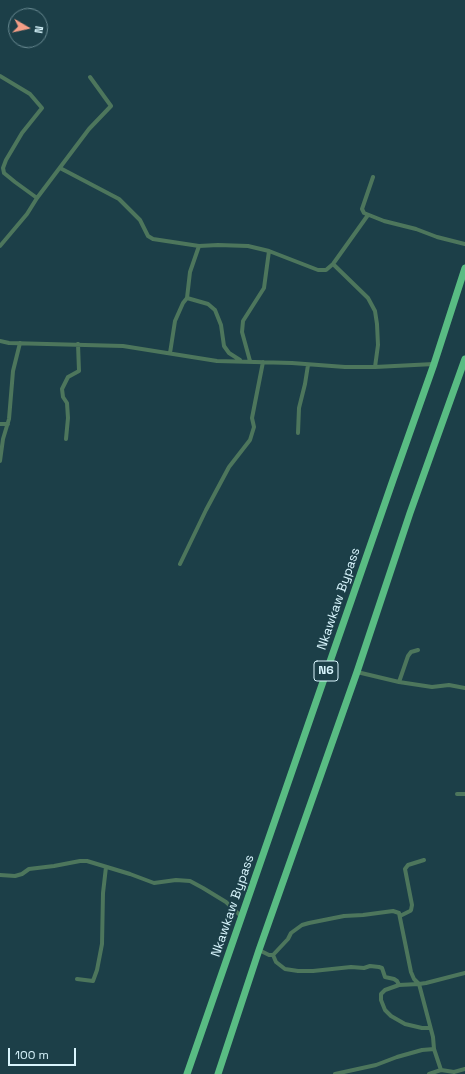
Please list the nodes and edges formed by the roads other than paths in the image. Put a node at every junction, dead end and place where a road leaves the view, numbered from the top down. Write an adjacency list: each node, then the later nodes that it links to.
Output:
1 (0, 76): 5 (street)
2 (90, 77): 3 (street)
3 (60, 168): 5 (street); 9 (street)
4 (373, 177): 6 (street)
5 (37, 198): 8 (street)
6 (368, 215): 7 (street); 11 (street)
7 (465, 244)
8 (0, 246)
9 (200, 246): 10 (street); 13 (street)
10 (269, 251): 11 (street); 22 (street)
11 (333, 264): 26 (street)
12 (465, 268): 24 (highway, Nkawkaw Bypass / N6)
13 (187, 298): 19 (street); 21 (street)
14 (0, 341): 15 (street)
15 (6, 343): 16 (street); 18 (street)
16 (20, 343): 17 (street); 28 (street)
17 (78, 344): 19 (street); 30 (street)
18 (0, 346)
19 (170, 353): 21 (street)
20 (465, 359): 34 (highway, N6)
21 (240, 361): 22 (street)
22 (250, 361): 23 (street)
23 (263, 362): 25 (street); 32 (street)
24 (434, 364): 26 (street); 43 (highway, Nkawkaw Bypass / N6)
25 (308, 365): 26 (street); 29 (street)
26 (375, 367)
27 (0, 424): 28 (street)
28 (8, 424): 31 (street)
29 (298, 433)
30 (66, 439)
31 (0, 461)
32 (180, 564)
33 (418, 650): 35 (street)
34 (357, 672): 35 (street); 44 (highway, N6)
35 (399, 682): 36 (street)
36 (465, 688)
37 (457, 794): 38 (street)
38 (465, 794)
39 (424, 860): 42 (street)
40 (106, 867): 41 (street); 43 (street); 47 (street)
41 (0, 875)
42 (400, 916): 45 (street); 48 (street)
43 (242, 917): 55 (highway, Nkawkaw Bypass / N6)
44 (259, 950): 45 (street); 56 (highway, N6)
45 (272, 954): 49 (street)
46 (465, 974): 48 (street)
47 (77, 979)
48 (419, 984): 49 (street); 50 (street)
49 (399, 985): 50 (street)
50 (430, 1028): 51 (street)
51 (434, 1049): 52 (street); 54 (street)
52 (441, 1070): 53 (street); 58 (street)
53 (464, 1071)
54 (350, 1072): 57 (street)
55 (187, 1074)
56 (218, 1074)
57 (335, 1074)
58 (429, 1074)

